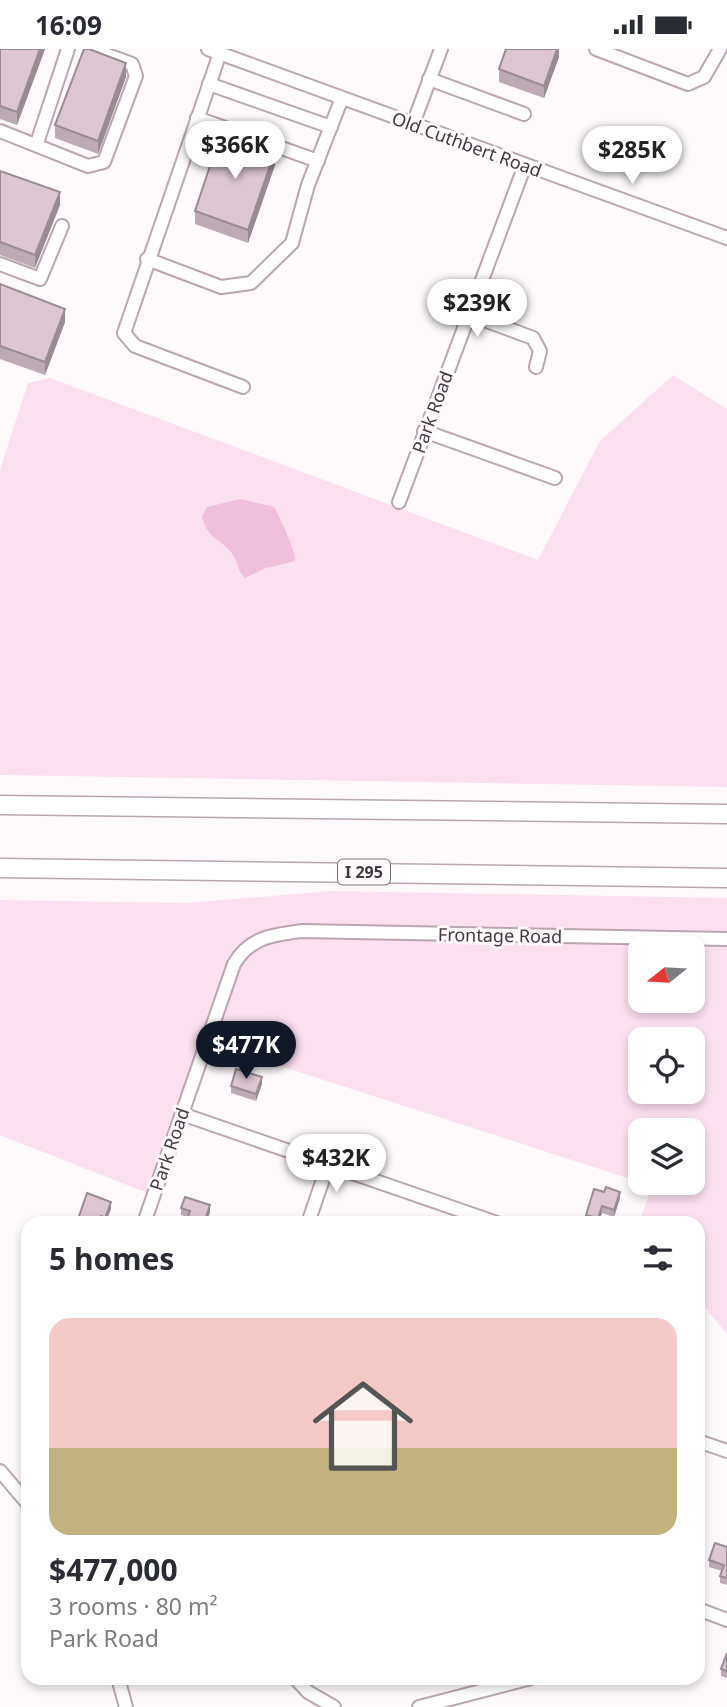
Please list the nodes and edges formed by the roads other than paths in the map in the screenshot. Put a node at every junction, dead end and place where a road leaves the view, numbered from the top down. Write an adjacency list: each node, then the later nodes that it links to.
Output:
1 (68, 49): 15 (street)
2 (91, 49): 15 (street)
3 (440, 49): 7 (street)
4 (597, 49): 5 (street)
5 (720, 49)
6 (214, 51): 8 (street); 9 (street, Old Cuthbert Road)
7 (429, 79): 10 (street); 12 (street)
8 (209, 84): 11 (street); 13 (street)
9 (342, 98): 12 (street, Old Cuthbert Road); 13 (street)
10 (524, 114)
11 (197, 118): 16 (street); 20 (street)
12 (413, 124): 17 (street, Old Cuthbert Road)
13 (331, 127): 16 (street)
14 (0, 131): 15 (street)
15 (37, 143)
16 (318, 160): 20 (street)
17 (525, 165): 19 (street, Old Cuthbert Road); 22 (street, Park Road)
18 (62, 226): 21 (street)
19 (727, 238)
20 (147, 259): 24 (street)
21 (0, 264)
22 (468, 314): 23 (street); 25 (street, Park Road)
23 (536, 367)
24 (243, 387)
25 (424, 431): 26 (street); 27 (street, Park Road)
26 (555, 478)
27 (399, 502)
28 (0, 805): 29 (highway)
29 (727, 814)
30 (0, 868): 31 (highway, I 295)
31 (727, 878)
32 (272, 935): 33 (street, Frontage Road); 34 (street, Park Road)
33 (727, 939)
34 (182, 1114): 35 (street); 36 (street, Park Road)
35 (330, 1159): 37 (street); 38 (street)
36 (146, 1216)
37 (310, 1216)
38 (464, 1216)
39 (705, 1443): 40 (street)
40 (727, 1451)
41 (0, 1471): 42 (street)
42 (21, 1496)
43 (705, 1612): 44 (street)
44 (727, 1620)
45 (120, 1685): 48 (street)
46 (303, 1685): 49 (street)
47 (504, 1685): 50 (street)
48 (126, 1707)
49 (334, 1707)
50 (419, 1707)

